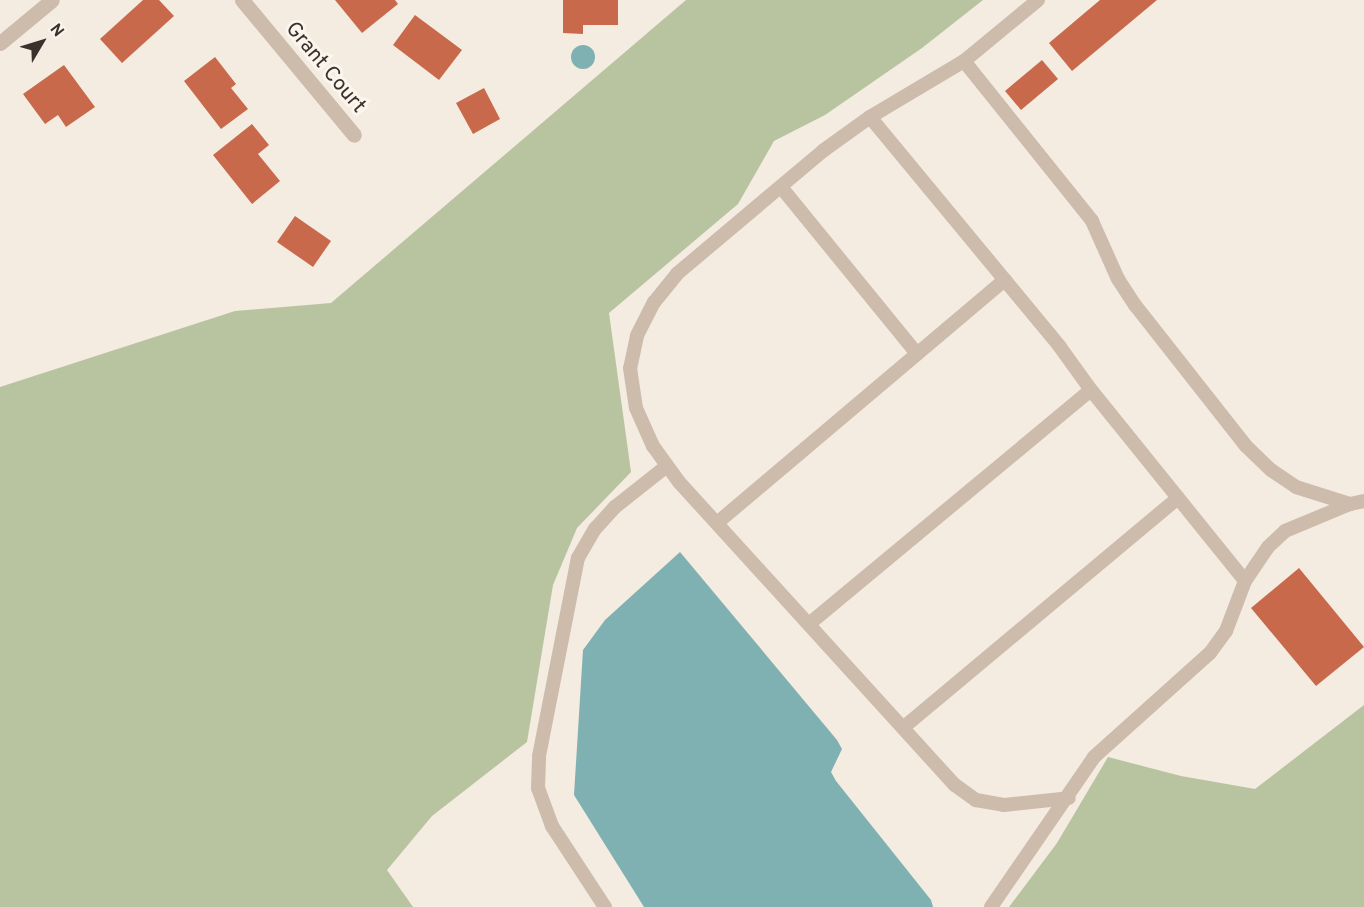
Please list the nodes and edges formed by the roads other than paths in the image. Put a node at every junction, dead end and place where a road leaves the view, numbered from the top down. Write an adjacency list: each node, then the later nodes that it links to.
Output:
1 (52, 0): 4 (street)
2 (242, 0): 7 (street, Grant Court)
3 (1038, 0): 5 (lane)
4 (0, 43)
5 (964, 61): 6 (lane); 15 (lane)
6 (870, 117): 8 (lane); 9 (lane)
7 (354, 135)
8 (781, 187): 10 (lane); 12 (lane)
9 (1005, 280): 10 (lane); 11 (lane)
10 (917, 354): 16 (lane)
11 (1091, 390): 13 (lane); 18 (lane)
12 (667, 466): 16 (lane); 21 (lane)
13 (1178, 498): 17 (lane); 19 (lane)
14 (1364, 501): 15 (lane)
15 (1350, 504): 17 (lane)
16 (717, 523): 18 (lane)
17 (1245, 581): 20 (lane)
18 (809, 624): 19 (lane)
19 (904, 727): 20 (lane)
20 (1069, 798): 22 (lane)
21 (605, 907)
22 (992, 907)

